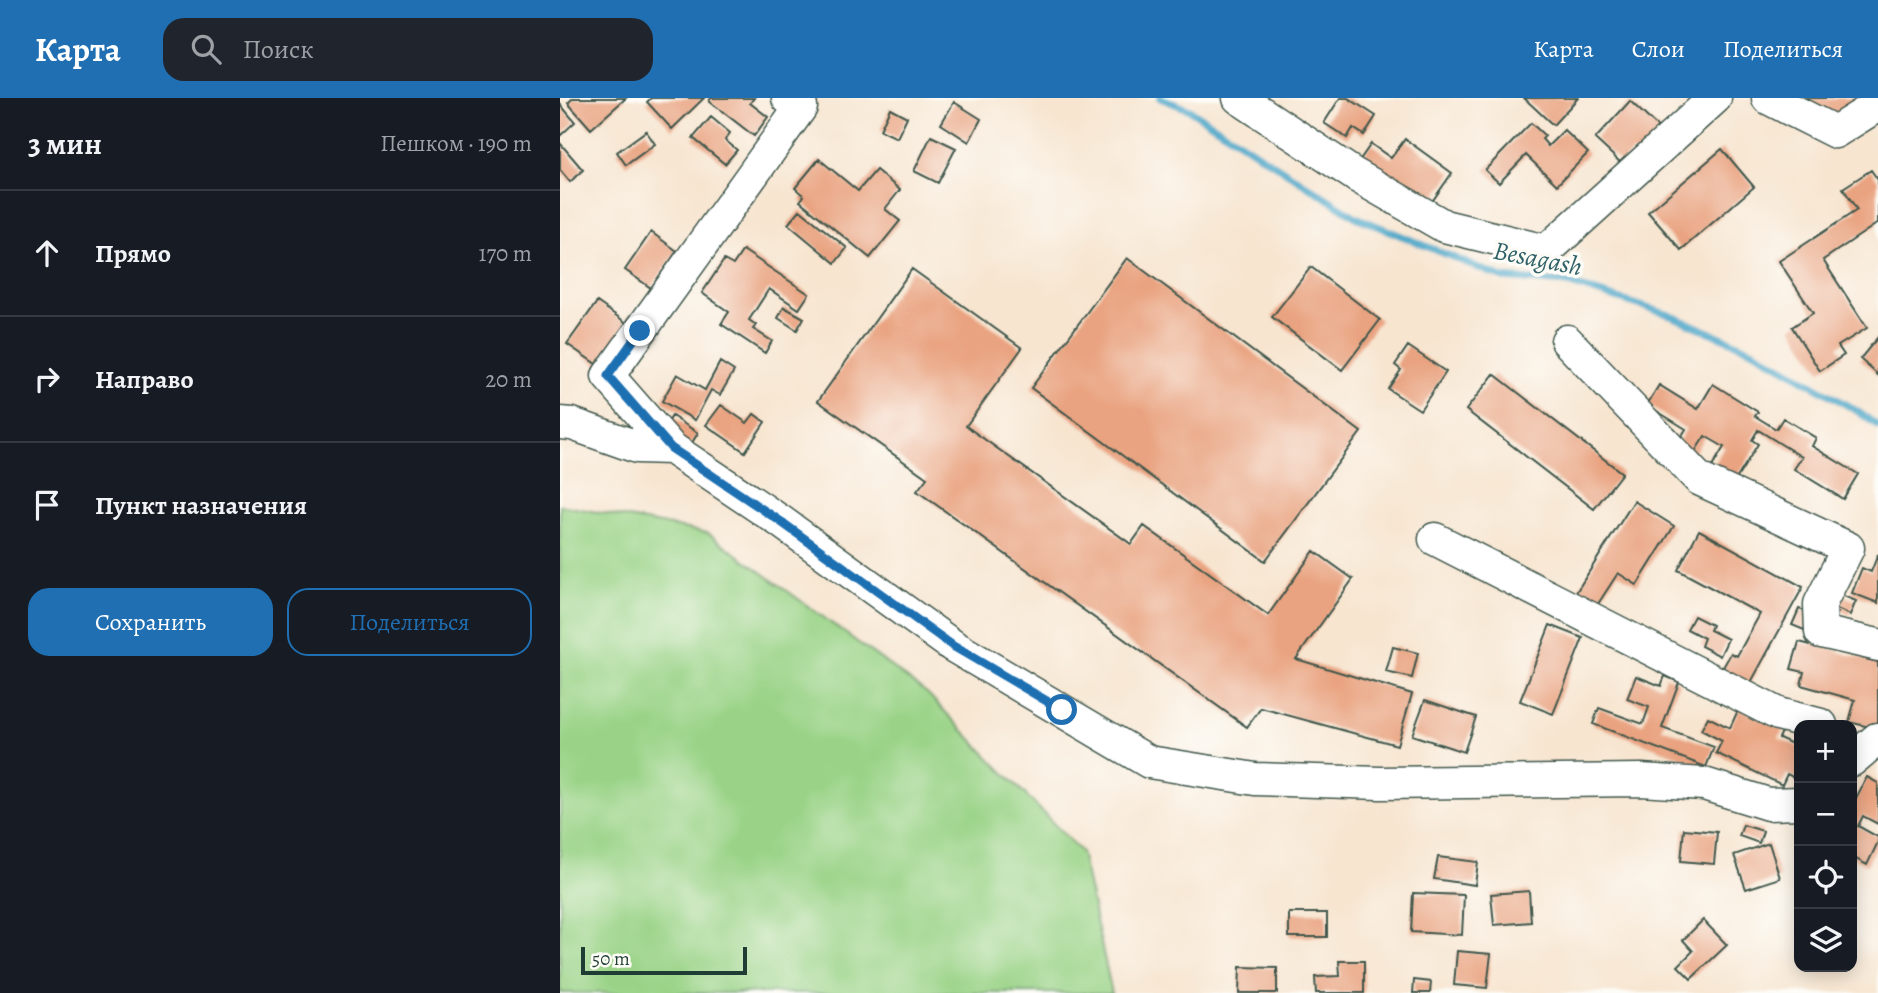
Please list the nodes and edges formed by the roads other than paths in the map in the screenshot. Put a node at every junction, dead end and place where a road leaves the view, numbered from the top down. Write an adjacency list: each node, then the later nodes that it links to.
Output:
1 (788, 98): 8 (street)
2 (1239, 98): 3 (street)
3 (1715, 98)
4 (1768, 98): 5 (street)
5 (1878, 105)
6 (1567, 341): 10 (street)
7 (560, 422): 8 (street)
8 (671, 448): 14 (street)
9 (1435, 539): 11 (street)
10 (1878, 645)
11 (1801, 720)
12 (1869, 737): 13 (street)
13 (1857, 753)
14 (1794, 803)

